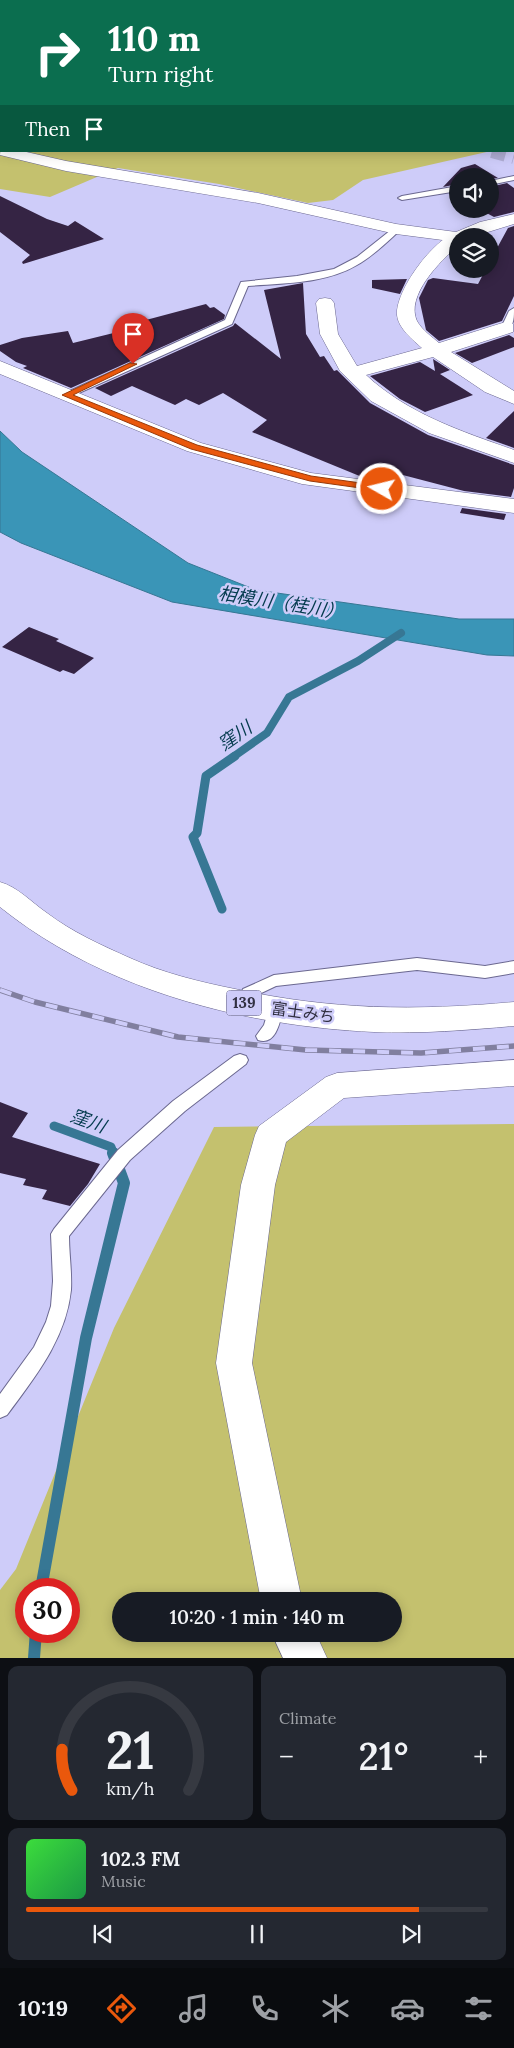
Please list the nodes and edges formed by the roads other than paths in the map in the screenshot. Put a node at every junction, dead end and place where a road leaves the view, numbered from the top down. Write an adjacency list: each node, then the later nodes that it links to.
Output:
1 (5, 152): 7 (main road)
2 (514, 178): 3 (lane)
3 (499, 181)
4 (449, 190): 5 (lane)
5 (402, 198)
6 (514, 219): 8 (main road)
7 (396, 228): 9 (main road); 16 (lane)
8 (481, 228)
9 (449, 236)
10 (449, 246): 13 (main road)
11 (325, 303): 15 (main road)
12 (510, 320): 13 (main road)
13 (437, 350): 15 (main road); 17 (main road)
14 (0, 367): 16 (main road)
15 (353, 373): 18 (main road)
16 (66, 395): 19 (main road)
17 (514, 398)
18 (514, 457)
19 (514, 506)
20 (0, 892): 22 (main road, 富士みち / 139)
21 (514, 967): 22 (lane)
22 (245, 1003): 23 (main road, 富士みち / 139)
23 (275, 1009): 24 (main road, 富士みち / 139); 25 (lane)
24 (514, 1014)
25 (264, 1036)
26 (240, 1060): 28 (lane)
27 (514, 1073): 29 (main road)
28 (0, 1409)
29 (279, 1592)
30 (297, 1642): 31 (main road)
31 (306, 1658)

